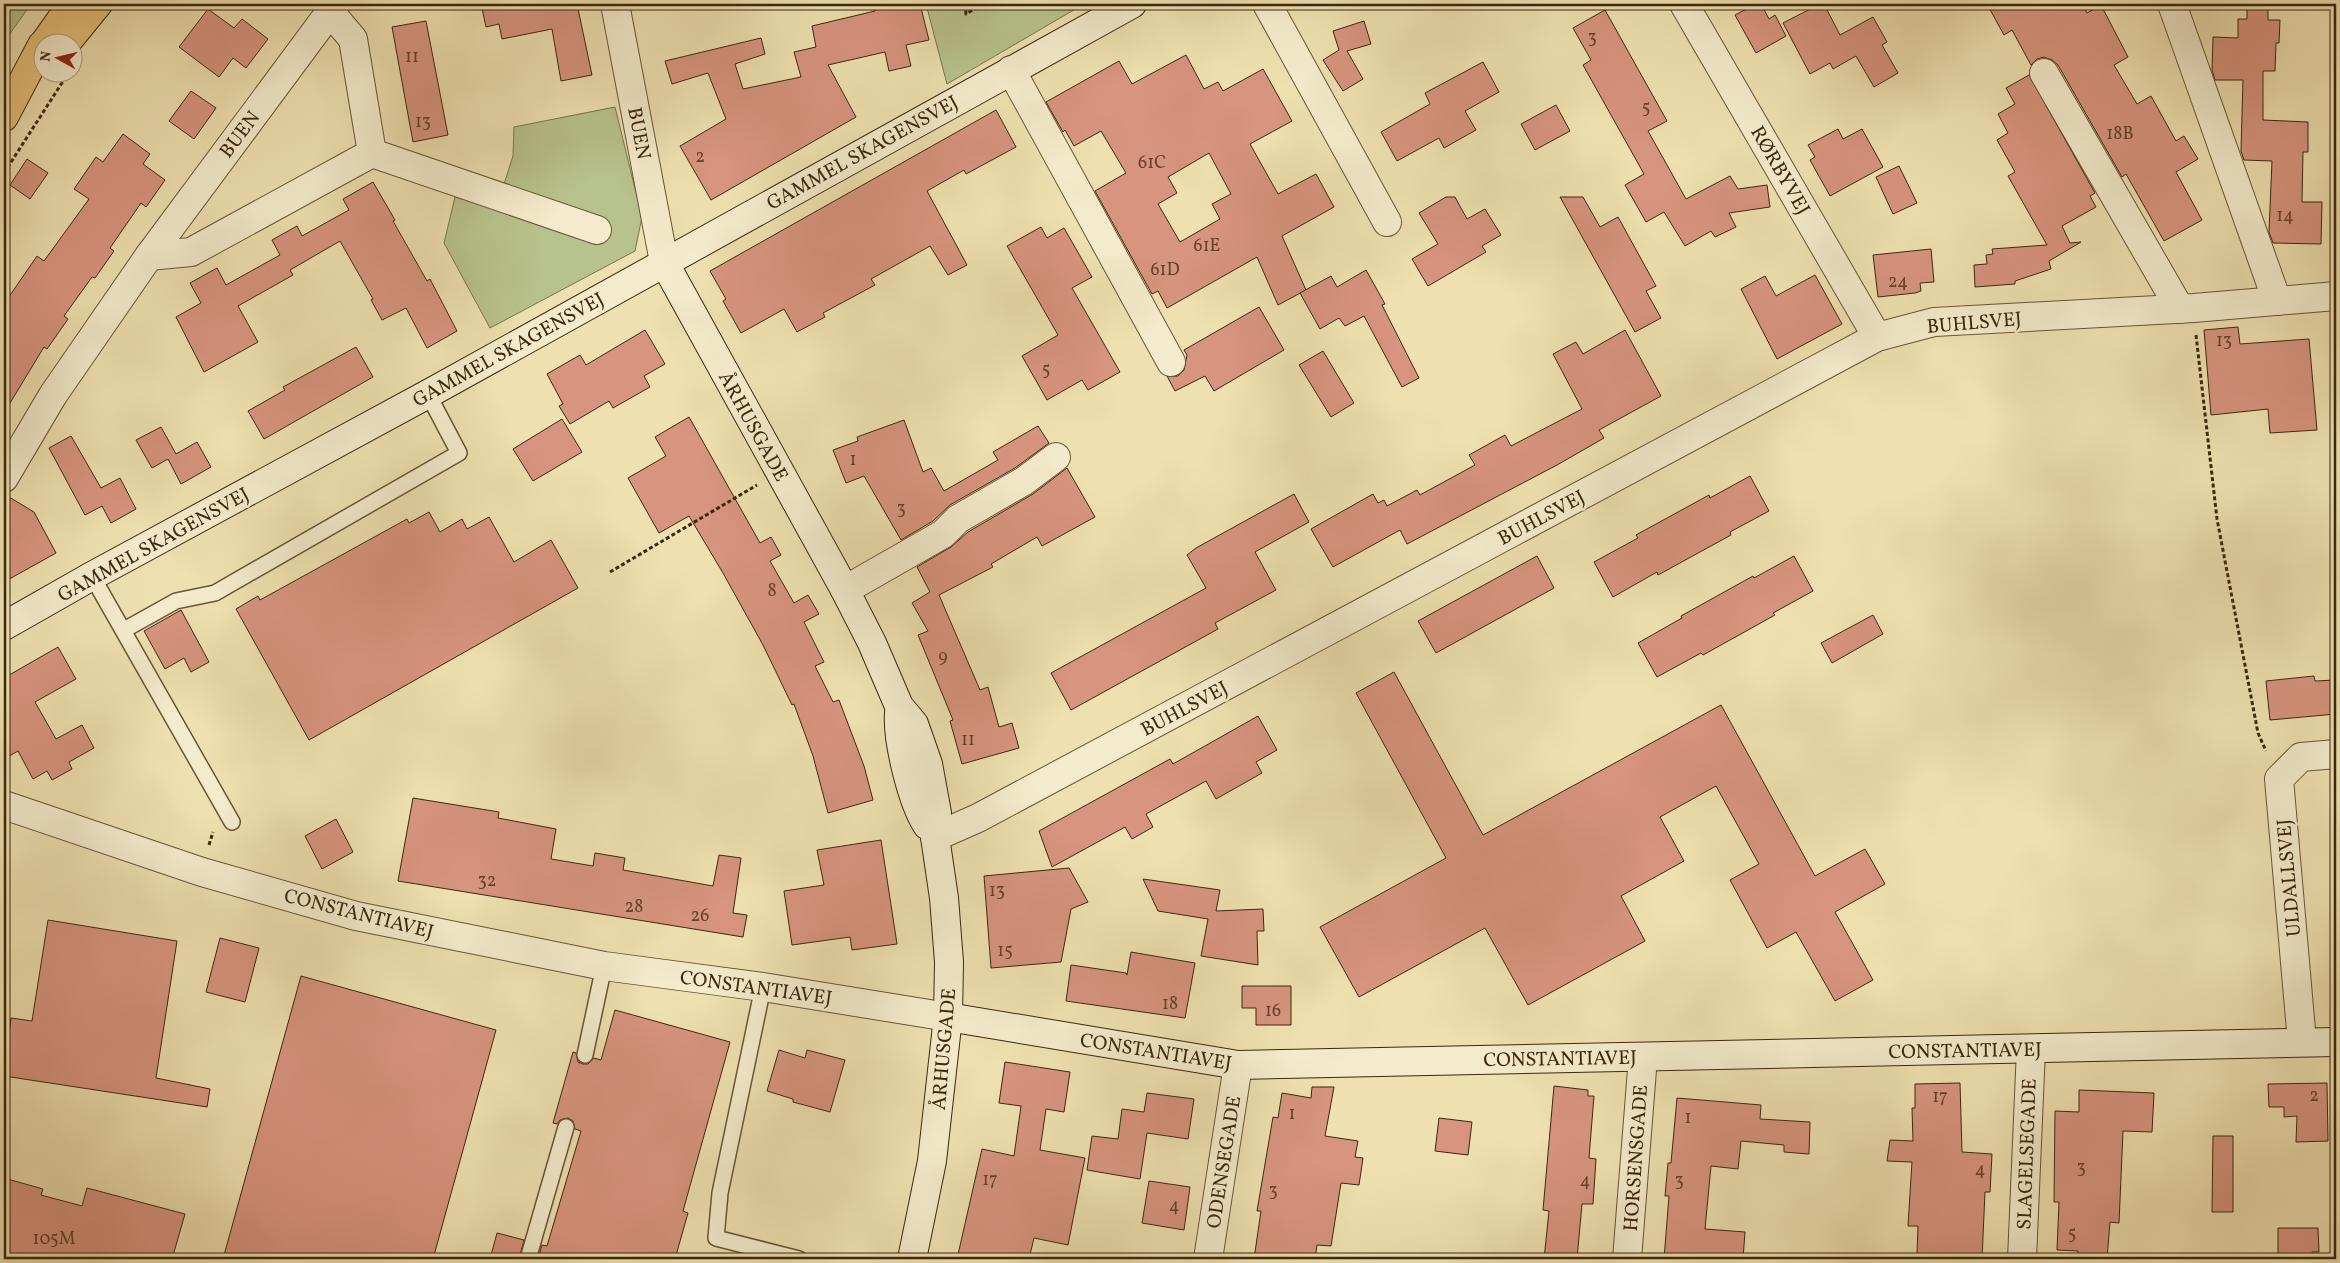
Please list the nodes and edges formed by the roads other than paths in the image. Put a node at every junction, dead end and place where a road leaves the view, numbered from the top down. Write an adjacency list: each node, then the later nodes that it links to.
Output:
1 (72, 4): 9 (main road)
2 (98, 4): 10 (main road)
3 (615, 4): 20 (street, BUEN)
4 (1132, 4): 12 (street, GAMMEL SKAGENSVEJ)
5 (1268, 4): 17 (street)
6 (1684, 4): 24 (street, RØRBYVEJ)
7 (2172, 4): 22 (street)
8 (333, 8): 16 (street, BUEN); 19 (street, BUEN)
9 (52, 32)
10 (75, 32)
11 (32, 66): 15 (main road)
12 (1011, 70): 20 (street, GAMMEL SKAGENSVEJ); 25 (street)
13 (2044, 73): 23 (street)
14 (33, 82): 15 (main road)
15 (8, 110)
16 (372, 153): 18 (street); 19 (street)
17 (1387, 222)
18 (597, 230)
19 (149, 256): 28 (street, BUEN)
20 (664, 262): 26 (street, GAMMEL SKAGENSVEJ); 30 (street, ÅRHUSGADE)
21 (2336, 296): 22 (street, BUHLSVEJ)
22 (2277, 301): 23 (street, BUHLSVEJ)
23 (2187, 309): 24 (street, BUHLSVEJ)
24 (1877, 337): 36 (street, BUHLSVEJ)
25 (1172, 362)
26 (428, 394): 29 (street, GAMMEL SKAGENSVEJ); 32 (lane)
27 (1056, 457): 30 (street)
28 (4, 478)
29 (92, 576): 31 (street, GAMMEL SKAGENSVEJ); 32 (lane)
30 (845, 590): 36 (street, ÅRHUSGADE)
31 (4, 626)
32 (124, 630): 35 (lane)
33 (2336, 754): 40 (street, ULDALLSVEJ)
34 (4, 805): 37 (street, CONSTANTIAVEJ)
35 (232, 822)
36 (935, 837): 39 (street, ÅRHUSGADE)
37 (604, 966): 38 (street, CONSTANTIAVEJ); 43 (lane)
38 (763, 987): 39 (street, CONSTANTIAVEJ); 48 (lane)
39 (948, 1017): 45 (street, CONSTANTIAVEJ); 49 (street, ÅRHUSGADE)
40 (2302, 1042): 41 (street, CONSTANTIAVEJ); 42 (street, CONSTANTIAVEJ)
41 (2336, 1042)
42 (2031, 1049): 44 (street, CONSTANTIAVEJ); 52 (street, SLAGELSEGADE)
43 (585, 1055)
44 (1643, 1057): 45 (street, CONSTANTIAVEJ); 51 (street, HORSENSGADE)
45 (1238, 1065): 50 (street, ODENSEGADE)
46 (566, 1127): 47 (lane)
47 (528, 1259)
48 (800, 1259)
49 (912, 1259)
50 (1208, 1259)
51 (1627, 1259)
52 (2022, 1259)

